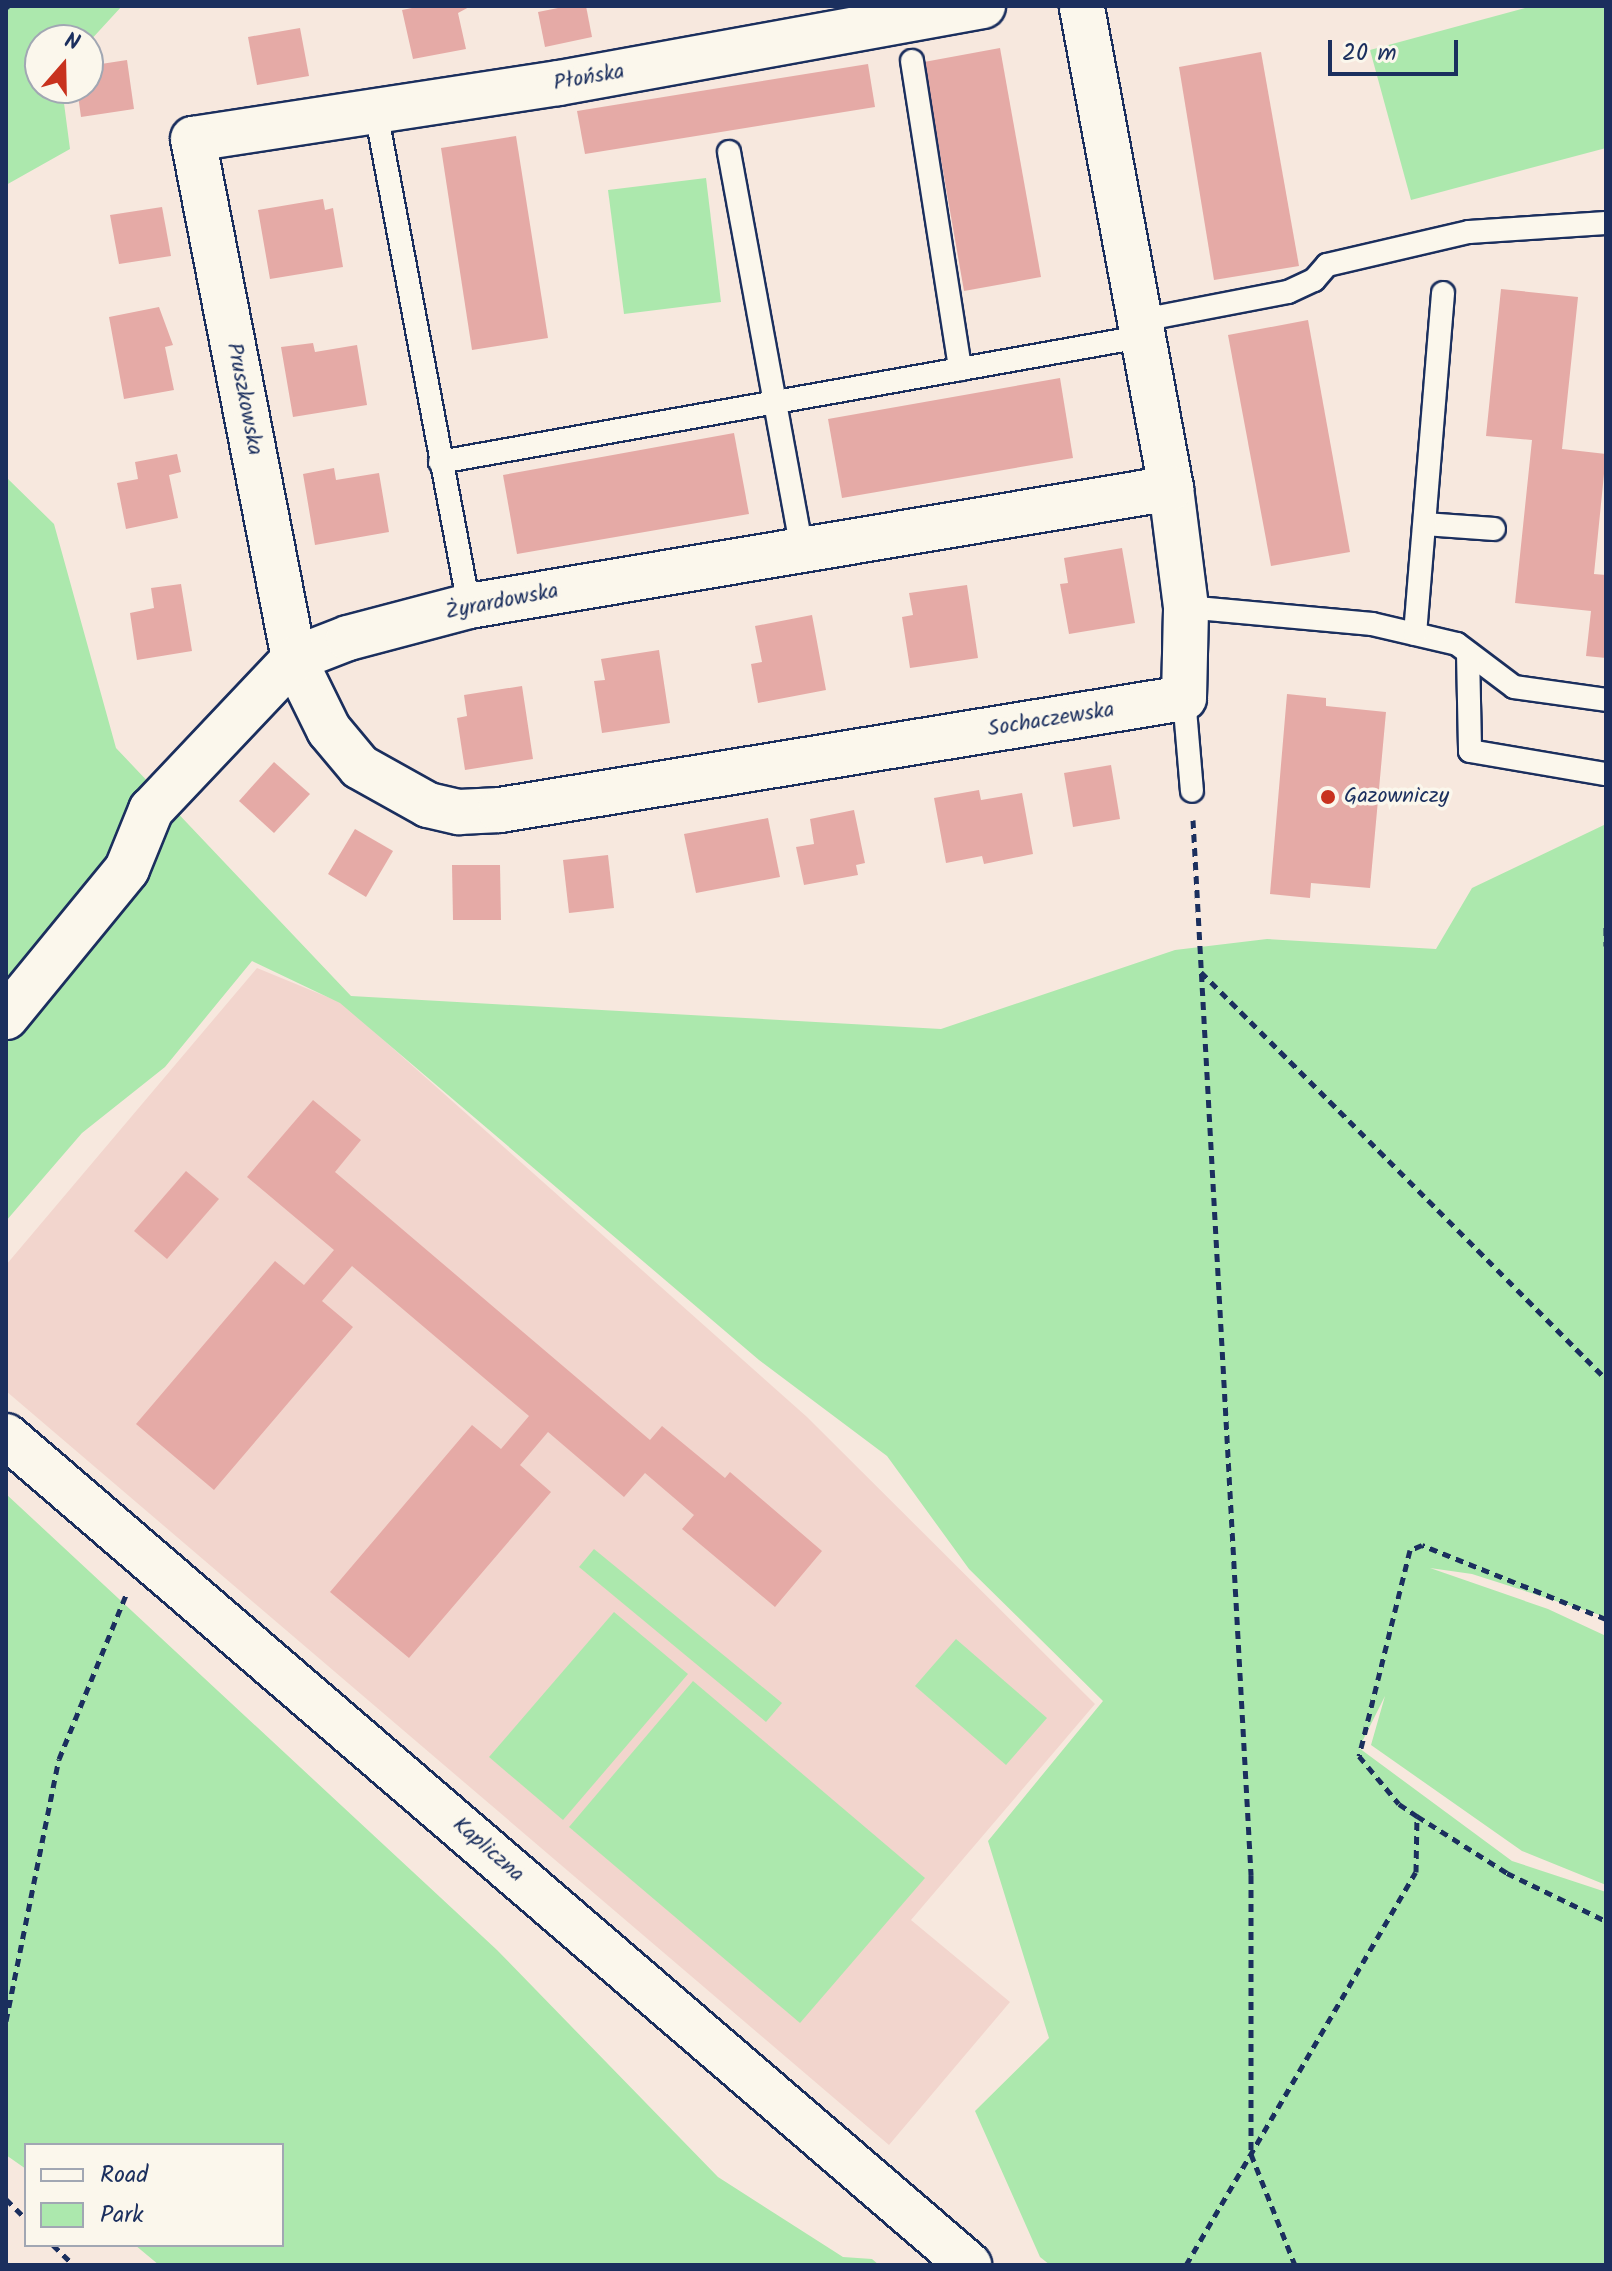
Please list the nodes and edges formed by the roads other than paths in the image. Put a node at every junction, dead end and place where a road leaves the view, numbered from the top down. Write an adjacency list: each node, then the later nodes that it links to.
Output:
1 (983, 6): 4 (street, Płońska)
2 (1082, 6): 9 (street)
3 (912, 61): 10 (lane)
4 (376, 112): 5 (street, Płońska); 12 (lane)
5 (193, 139): 21 (street, Pruszkowska)
6 (729, 152): 11 (lane)
7 (1606, 223): 9 (lane)
8 (1443, 293): 14 (lane)
9 (1139, 329): 10 (lane); 13 (street)
10 (960, 369): 11 (lane)
11 (775, 402): 12 (lane); 16 (lane)
12 (440, 462): 17 (lane)
13 (1171, 488): 16 (street, Żyrardowska); 18 (street)
14 (1425, 524): 15 (lane); 19 (lane)
15 (1494, 529)
16 (802, 550): 17 (street, Żyrardowska)
17 (469, 606): 21 (street, Żyrardowska)
18 (1186, 607): 19 (lane); 22 (street)
19 (1415, 634): 20 (lane)
20 (1468, 653): 23 (lane); 24 (lane)
21 (294, 659): 22 (street, Sochaczewska); 26 (street, Żyrardowska)
22 (1184, 698): 25 (lane)
23 (1606, 700)
24 (1604, 774)
25 (1192, 791)
26 (6, 1017)
27 (6, 1436): 28 (street, Kapliczna)
28 (969, 2265)

